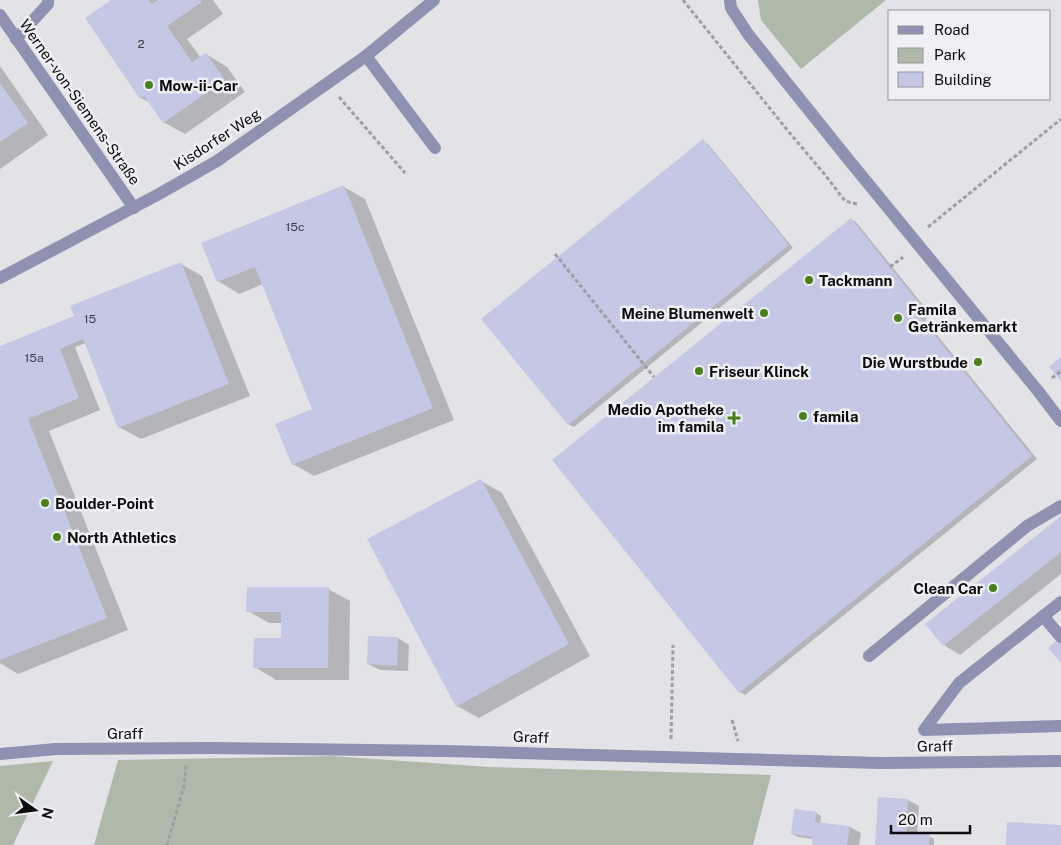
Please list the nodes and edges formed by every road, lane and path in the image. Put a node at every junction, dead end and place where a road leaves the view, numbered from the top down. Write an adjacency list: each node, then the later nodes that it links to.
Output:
1 (48, 0): 6 (street)
2 (434, 0): 7 (street, Kisdorfer Weg)
3 (683, 0): 12 (path)
4 (730, 0): 14 (street)
5 (0, 15): 6 (street, Werner-von-Siemens-Straße)
6 (16, 39): 13 (street, Werner-von-Siemens-Straße)
7 (366, 56): 8 (street, Kisdorfer Weg); 10 (street)
8 (327, 83): 11 (path); 13 (street, Kisdorfer Weg)
9 (1061, 119): 14 (path)
10 (435, 148)
11 (405, 173)
12 (857, 204)
13 (134, 208): 17 (street, Kisdorfer Weg)
14 (914, 239): 16 (path); 19 (street)
15 (555, 254): 18 (path)
16 (890, 267)
17 (0, 278)
18 (654, 377)
19 (1061, 420)
20 (1061, 506): 25 (street)
21 (1061, 602): 22 (street)
22 (1043, 616): 23 (street); 26 (street)
23 (1061, 638)
24 (673, 645): 29 (path)
25 (869, 656)
26 (1061, 726)
27 (189, 748): 28 (street, Graff); 29 (street, Graff); 31 (path)
28 (0, 754)
29 (670, 757): 30 (street, Graff)
30 (1061, 760)
31 (167, 845)

